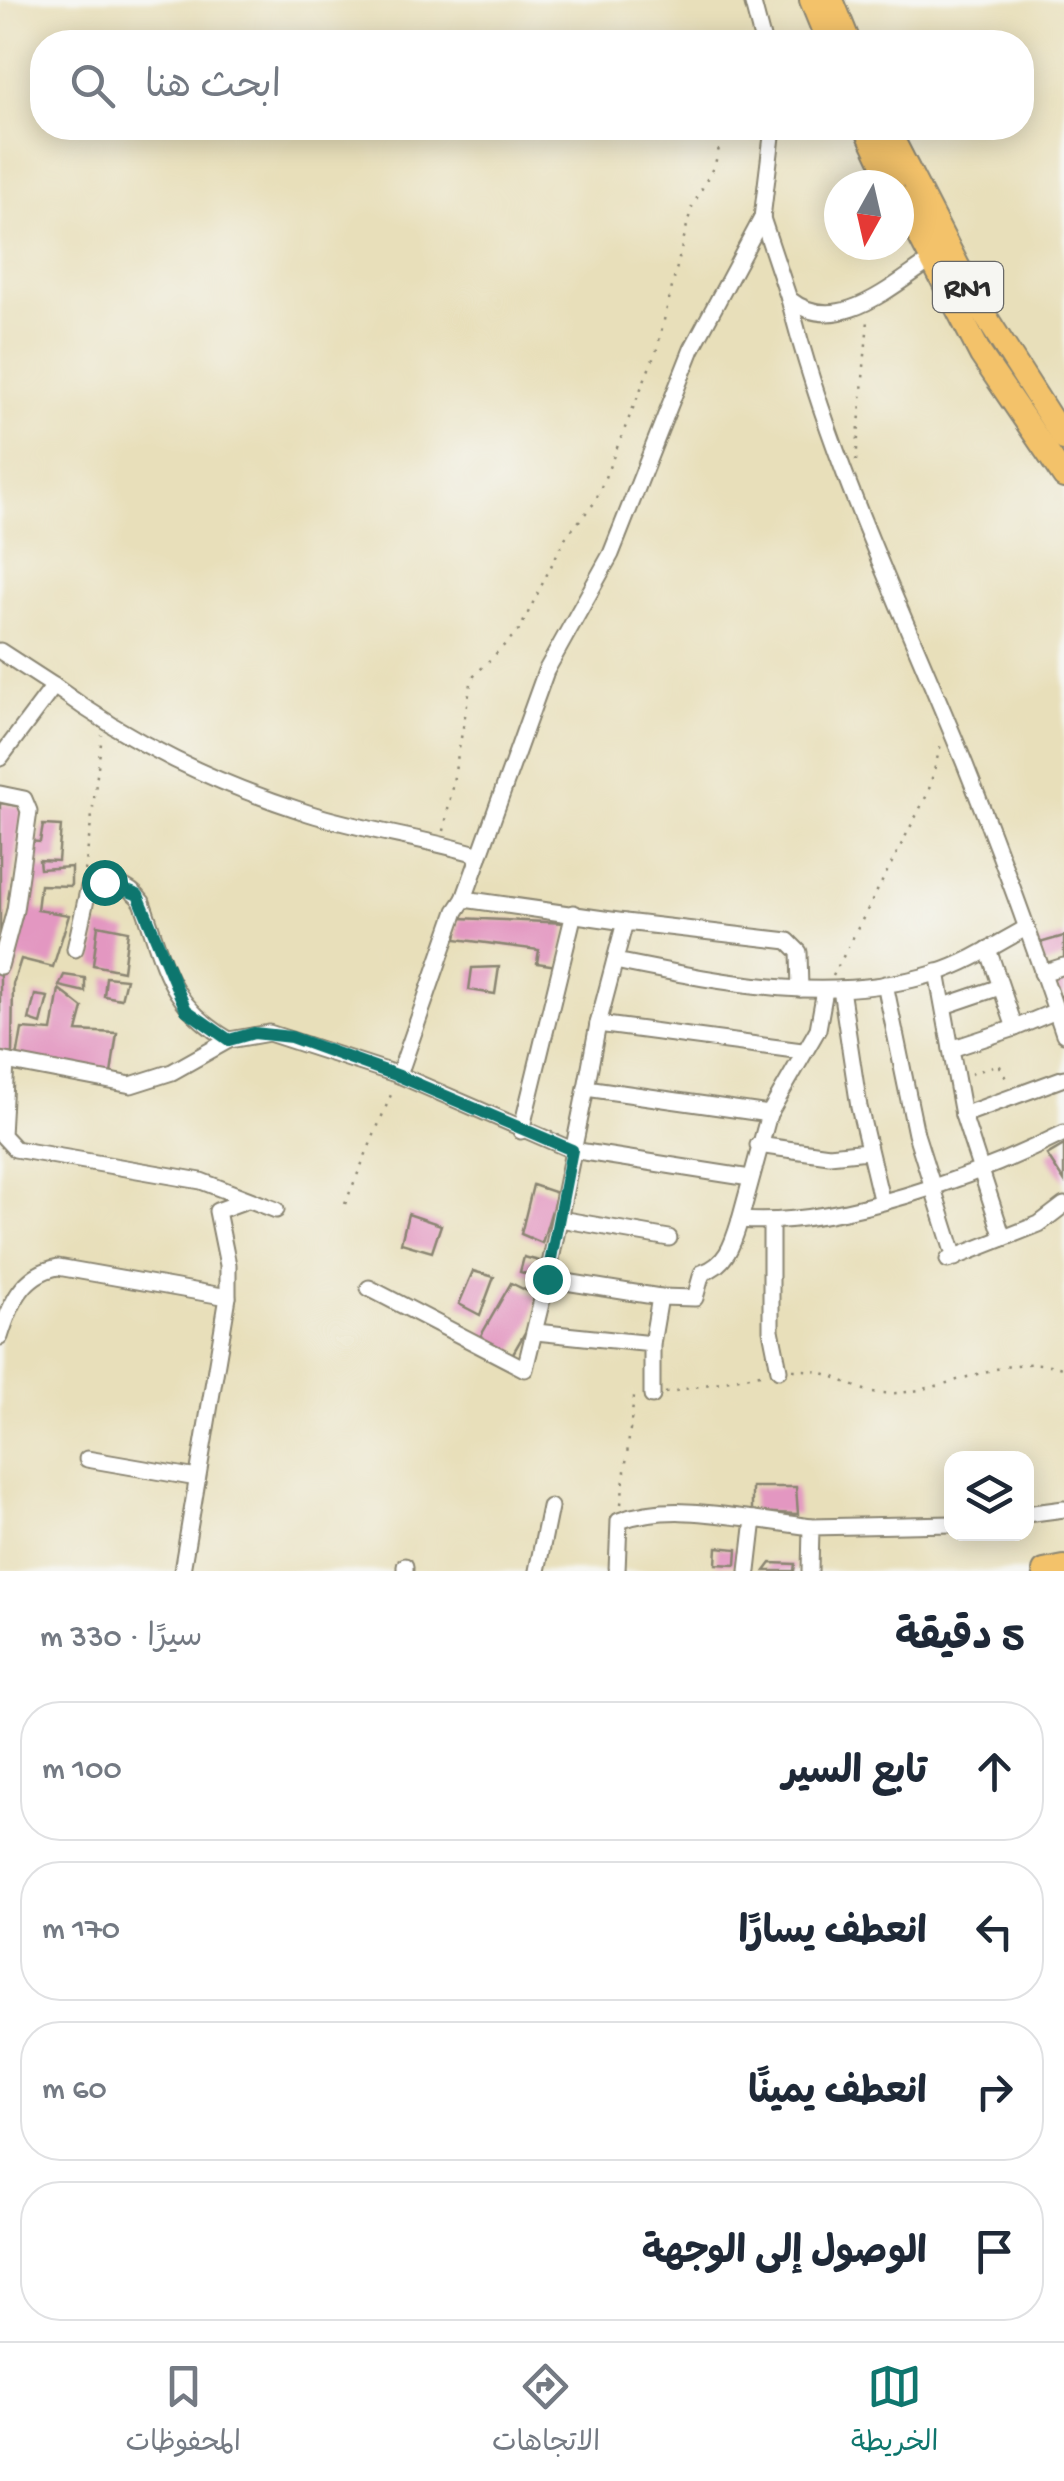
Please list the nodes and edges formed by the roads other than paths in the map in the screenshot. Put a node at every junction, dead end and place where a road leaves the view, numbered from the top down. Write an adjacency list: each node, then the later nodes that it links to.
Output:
1 (752, 0): 4 (street)
2 (811, 0): 5 (highway)
3 (832, 0): 6 (highway)
4 (760, 30)
5 (823, 30)
6 (844, 30)
7 (771, 140): 11 (street)
8 (872, 140): 10 (highway)
9 (894, 140): 15 (highway, RN1)
10 (886, 170)
11 (762, 218): 14 (street); 21 (street)
12 (914, 228): 13 (highway, RN1)
13 (930, 261): 14 (street); 16 (highway, RN1)
14 (789, 298): 25 (street)
15 (1064, 439)
16 (1064, 477)
17 (0, 651): 18 (street)
18 (54, 686): 19 (street); 21 (street)
19 (0, 758)
20 (0, 794): 29 (street)
21 (480, 855): 22 (street)
22 (464, 899): 23 (street); 46 (street)
23 (574, 913): 24 (street); 51 (street)
24 (625, 922): 28 (street); 35 (street)
25 (1026, 928): 27 (street); 32 (street)
26 (75, 949): 42 (street)
27 (988, 949): 31 (street); 34 (street)
28 (615, 961): 35 (street); 39 (street)
29 (0, 966)
30 (1064, 966): 32 (street)
31 (937, 972): 33 (street); 37 (street)
32 (1042, 974): 38 (street)
33 (885, 984): 36 (street); 58 (street)
34 (1000, 987): 37 (street); 40 (street)
35 (800, 989): 36 (street)
36 (833, 989): 44 (street); 55 (street)
37 (944, 1006): 43 (street)
38 (1060, 1012): 40 (street); 41 (street)
39 (598, 1024): 44 (street); 48 (street)
40 (1014, 1028): 43 (street)
41 (1064, 1034)
42 (229, 1040): 45 (street); 46 (street)
43 (952, 1049): 50 (street)
44 (802, 1051): 49 (street)
45 (3, 1061): 60 (street)
46 (399, 1076): 51 (street)
47 (1064, 1078): 50 (street)
48 (586, 1088): 49 (street); 54 (street)
49 (769, 1114): 53 (street)
50 (963, 1115): 56 (street)
51 (521, 1131): 54 (street)
52 (1064, 1133): 56 (street)
53 (758, 1145): 55 (street); 57 (street)
54 (572, 1150): 57 (street); 63 (street)
55 (868, 1151): 59 (street)
56 (981, 1171): 58 (street); 67 (street)
57 (750, 1178): 64 (street)
58 (932, 1187): 59 (street); 67 (street)
59 (882, 1199): 65 (street)
60 (247, 1200): 62 (street); 70 (street)
61 (1064, 1205): 67 (street)
62 (276, 1210)
63 (560, 1220): 66 (street); 68 (street)
64 (740, 1220): 65 (street); 71 (street)
65 (771, 1223): 75 (street)
66 (668, 1238)
67 (1003, 1238)
68 (547, 1279): 71 (street); 72 (street)
69 (369, 1288): 72 (street)
70 (228, 1297): 73 (street); 78 (street)
71 (660, 1297): 74 (street)
72 (536, 1332): 74 (street)
73 (0, 1338)
74 (652, 1344): 76 (street)
75 (778, 1370)
76 (652, 1396)
77 (87, 1459): 78 (street)
78 (197, 1478): 86 (street)
79 (550, 1507): 87 (street)
80 (1064, 1509): 81 (street)
81 (1034, 1513)
82 (754, 1519): 84 (street); 88 (street); 89 (street)
83 (944, 1524): 84 (street)
84 (811, 1527): 90 (street)
85 (1064, 1567): 91 (highway)
86 (182, 1571)
87 (537, 1571)
88 (617, 1571)
89 (748, 1571)
90 (810, 1571)
91 (1044, 1571)

